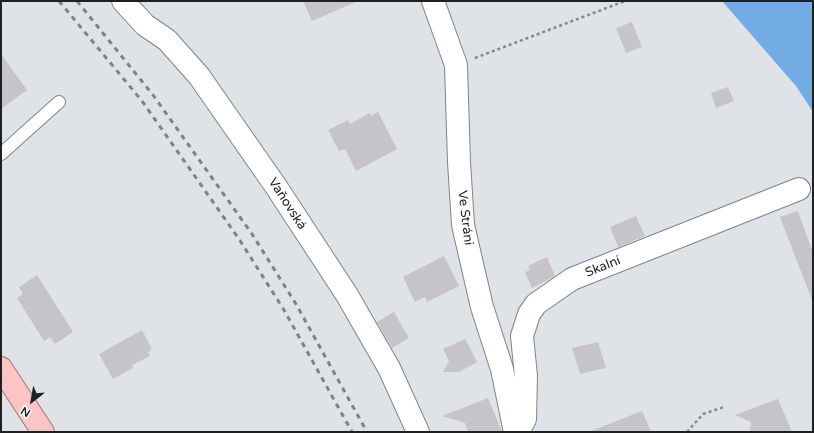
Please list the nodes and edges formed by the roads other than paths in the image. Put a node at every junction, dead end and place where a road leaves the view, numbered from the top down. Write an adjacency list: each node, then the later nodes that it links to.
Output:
1 (123, 1): 8 (street, Vaňovská)
2 (433, 1): 9 (street, Ve Stráni)
3 (60, 102): 4 (lane)
4 (1, 154)
5 (799, 189): 9 (street, Skalní)
6 (1, 368): 7 (main road)
7 (43, 432)
8 (418, 432)
9 (516, 432)

